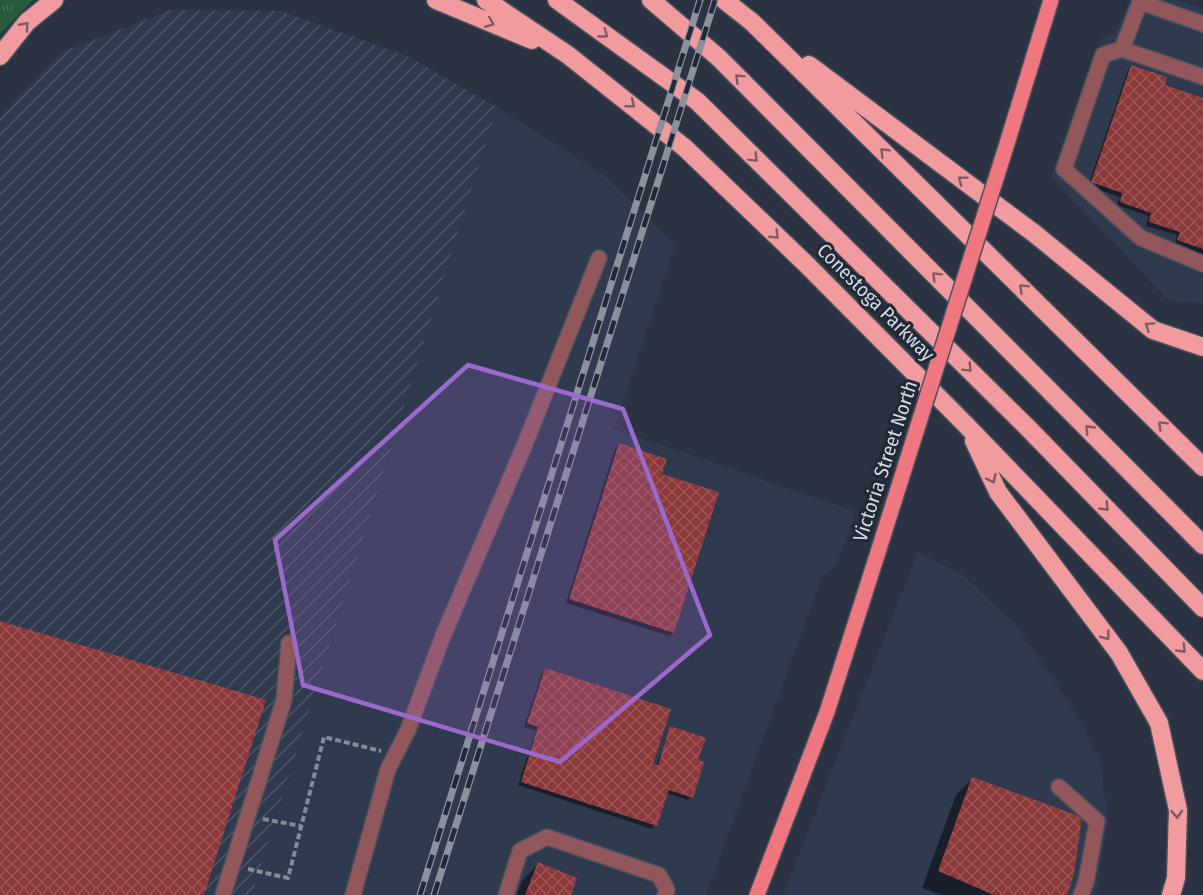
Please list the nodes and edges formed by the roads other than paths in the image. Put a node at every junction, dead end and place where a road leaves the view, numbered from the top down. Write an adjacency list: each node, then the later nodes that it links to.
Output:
1 (54, 0): 12 (highway, one-way to 1)
2 (436, 0): 11 (highway, one-way to 11)
3 (486, 0): 11 (highway, Conestoga Parkway)
4 (556, 0): 20 (highway, Conestoga Parkway, one-way to 20)
5 (651, 0): 19 (highway, one-way to 5)
6 (724, 0): 8 (highway)
7 (1051, 0): 28 (main road, Victoria Street North, bridge)
8 (752, 22): 16 (highway, one-way to 8); 18 (highway, one-way to 8)
9 (1203, 24): 10 (lane)
10 (1122, 49): 13 (lane); 15 (lane)
11 (568, 55): 17 (highway, Conestoga Parkway, one-way to 17)
12 (0, 56)
13 (1203, 77)
14 (599, 258): 25 (lane)
15 (1203, 264)
16 (1203, 347)
17 (967, 426): 22 (highway, Conestoga Parkway, one-way to 22); 30 (highway, one-way to 30)
18 (1203, 466)
19 (1203, 545)
20 (1203, 608)
21 (289, 643): 24 (lane)
22 (1203, 671)
23 (1059, 787): 29 (lane)
24 (223, 895)
25 (353, 895)
26 (506, 895): 27 (lane)
27 (664, 895)
28 (757, 895)
29 (1081, 895)
30 (1171, 895)

